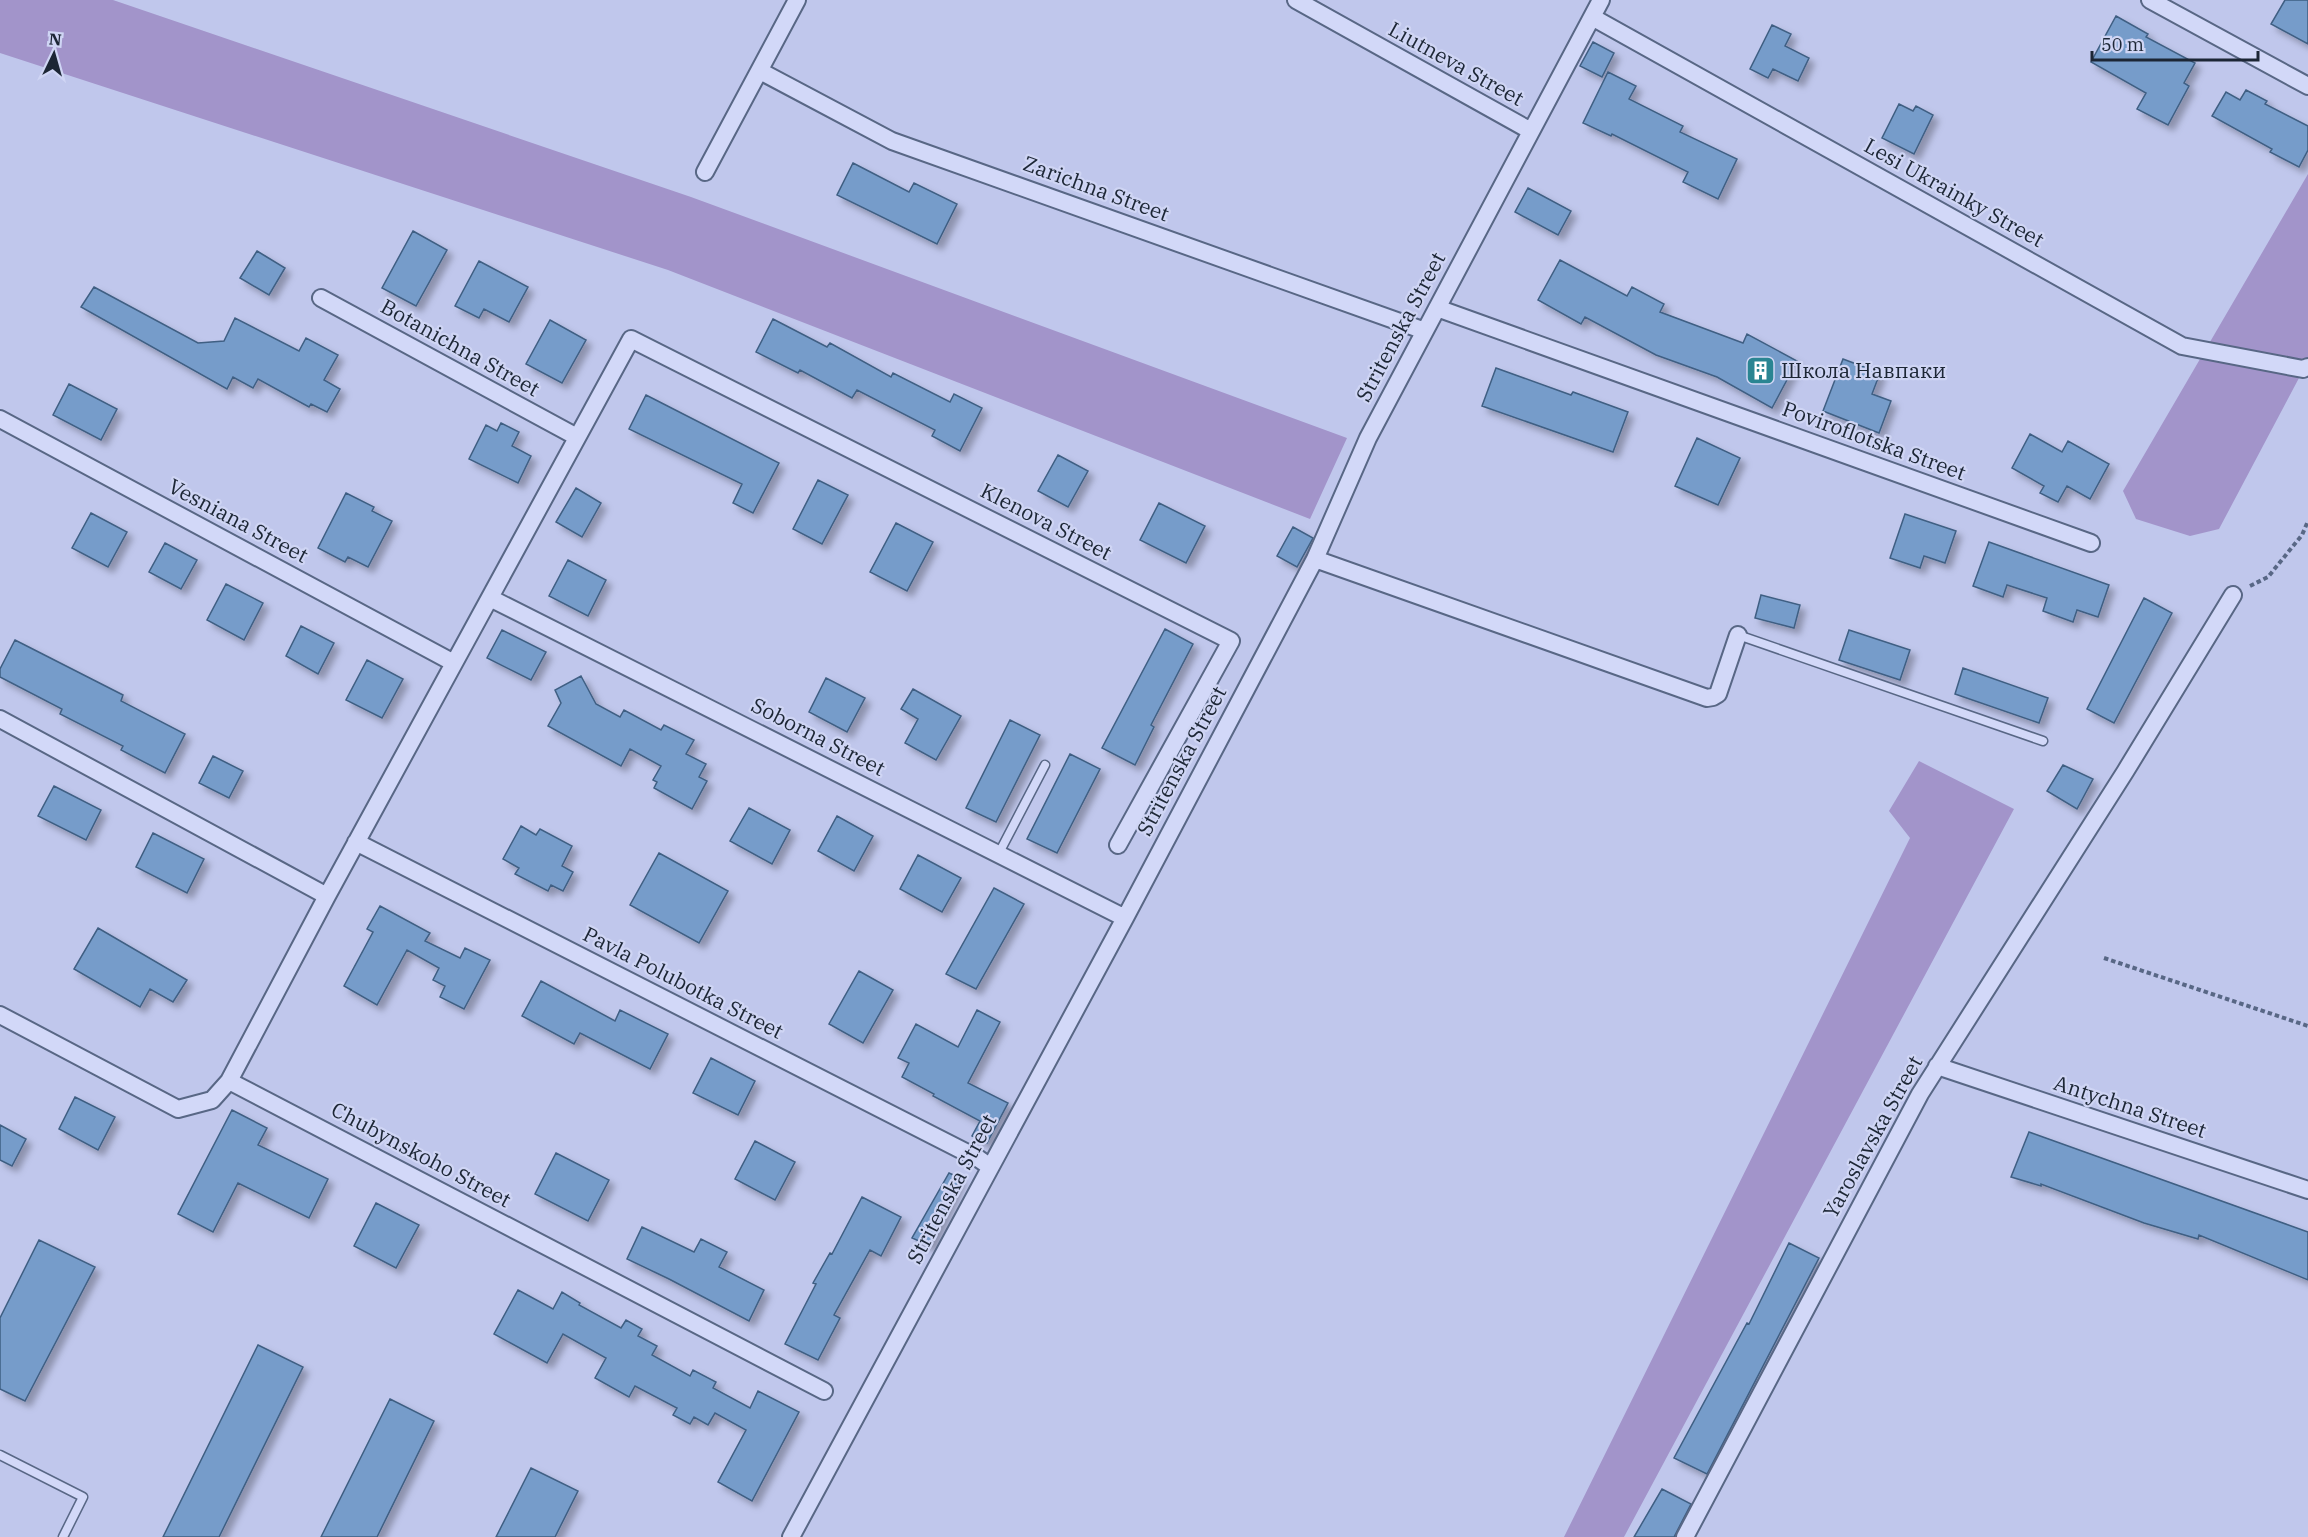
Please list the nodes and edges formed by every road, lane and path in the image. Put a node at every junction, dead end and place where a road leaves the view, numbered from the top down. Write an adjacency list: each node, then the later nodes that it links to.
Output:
1 (798, 0): 6 (street)
2 (1296, 0): 8 (street, Liutneva Street)
3 (1601, 0): 5 (street, Stritenska Street)
4 (2150, 0): 7 (street)
5 (1592, 17): 8 (street, Stritenska Street); 13 (street, Lesi Ukrainky Street)
6 (760, 71): 9 (street); 12 (street, Zarichna Street)
7 (2308, 86)
8 (1531, 131): 11 (street, Stritenska Street)
9 (705, 172)
10 (321, 298): 15 (street, Botanichna Street)
11 (1437, 308): 12 (street, Stritenska Street); 17 (street, Poviroflotska Street)
12 (1425, 331): 18 (street, Stritenska Street)
13 (2308, 367)
14 (0, 419): 22 (street, Vesniana Street)
15 (577, 437): 20 (street); 27 (street, Klenova Street)
16 (2308, 521): 19 (path)
17 (2091, 543)
18 (1315, 559): 21 (street); 30 (street, Stritenska Street)
19 (2233, 595): 34 (street, Yaroslavska Street)
20 (490, 598): 22 (street); 28 (street, Soborna Street)
21 (1738, 635): 24 (lane)
22 (454, 663): 26 (street)
23 (0, 719): 29 (street)
24 (2043, 741)
25 (1045, 765): 28 (lane)
26 (356, 842): 29 (street); 36 (street, Pavla Polubotka Street)
27 (1118, 846)
28 (999, 853): 30 (street, Soborna Street)
29 (327, 896): 35 (street)
30 (1125, 918): 36 (street, Stritenska Street)
31 (2104, 958): 33 (path)
32 (0, 1015): 35 (street)
33 (2308, 1026)
34 (1937, 1066): 37 (street, Antychna Street); 42 (street, Yaroslavska Street)
35 (229, 1081): 38 (street, Chubynskoho Street)
36 (989, 1166): 41 (street, Stritenska Street)
37 (2308, 1190)
38 (824, 1391)
39 (0, 1455): 40 (lane)
40 (63, 1537)
41 (791, 1537)
42 (1685, 1537)

